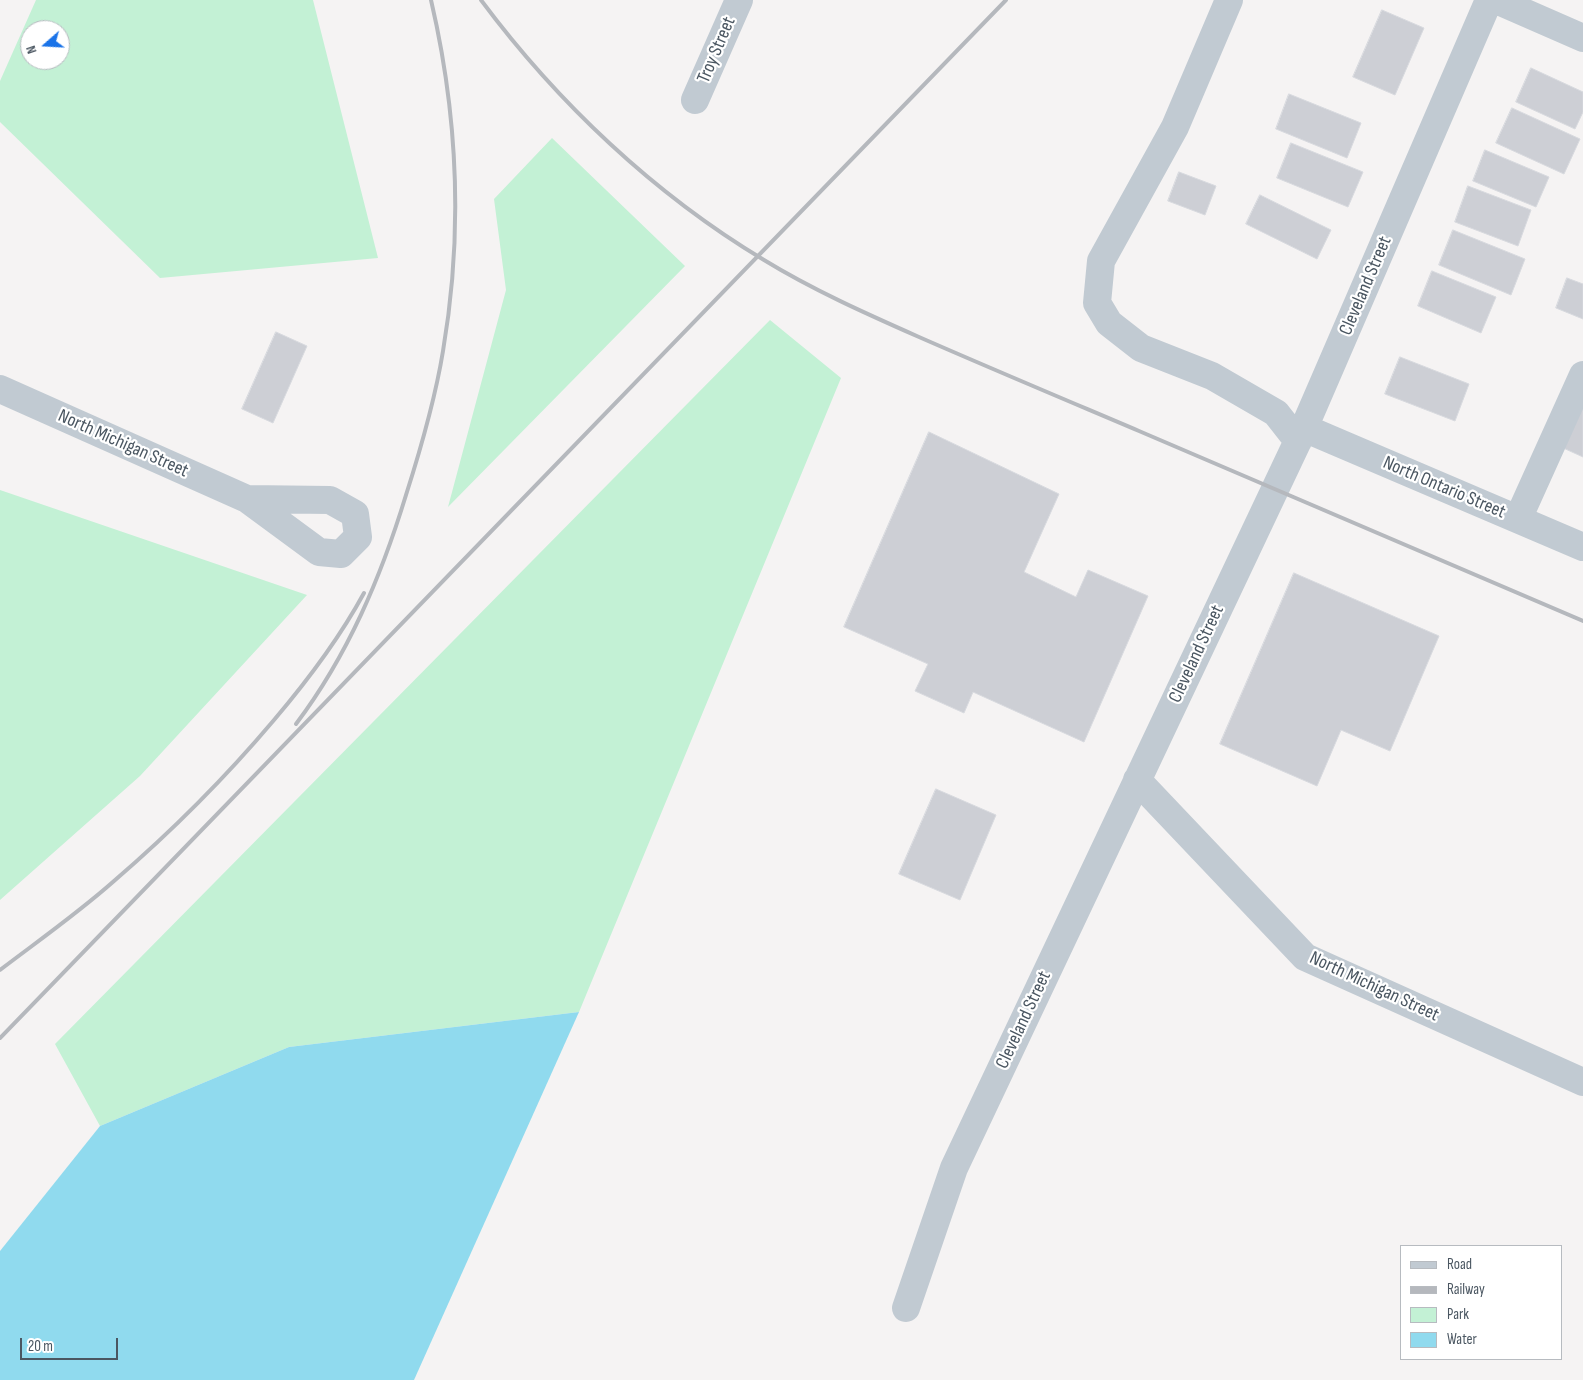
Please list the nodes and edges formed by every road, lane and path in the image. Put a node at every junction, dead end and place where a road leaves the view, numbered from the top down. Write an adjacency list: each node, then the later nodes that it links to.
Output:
1 (739, 0): 6 (street, Troy Street)
2 (1229, 0): 9 (street)
3 (1489, 0): 9 (street, Cleveland Street)
4 (1496, 0): 5 (street)
5 (1583, 38)
6 (695, 100)
7 (1583, 375): 11 (street)
8 (0, 389): 10 (street, North Michigan Street)
9 (1301, 434): 11 (street, North Ontario Street); 13 (street, Cleveland Street)
10 (247, 499)
11 (1518, 519): 12 (street, North Ontario Street)
12 (1583, 547)
13 (1137, 780): 14 (street, North Michigan Street); 15 (street, Cleveland Street)
14 (1583, 1082)
15 (906, 1308)

